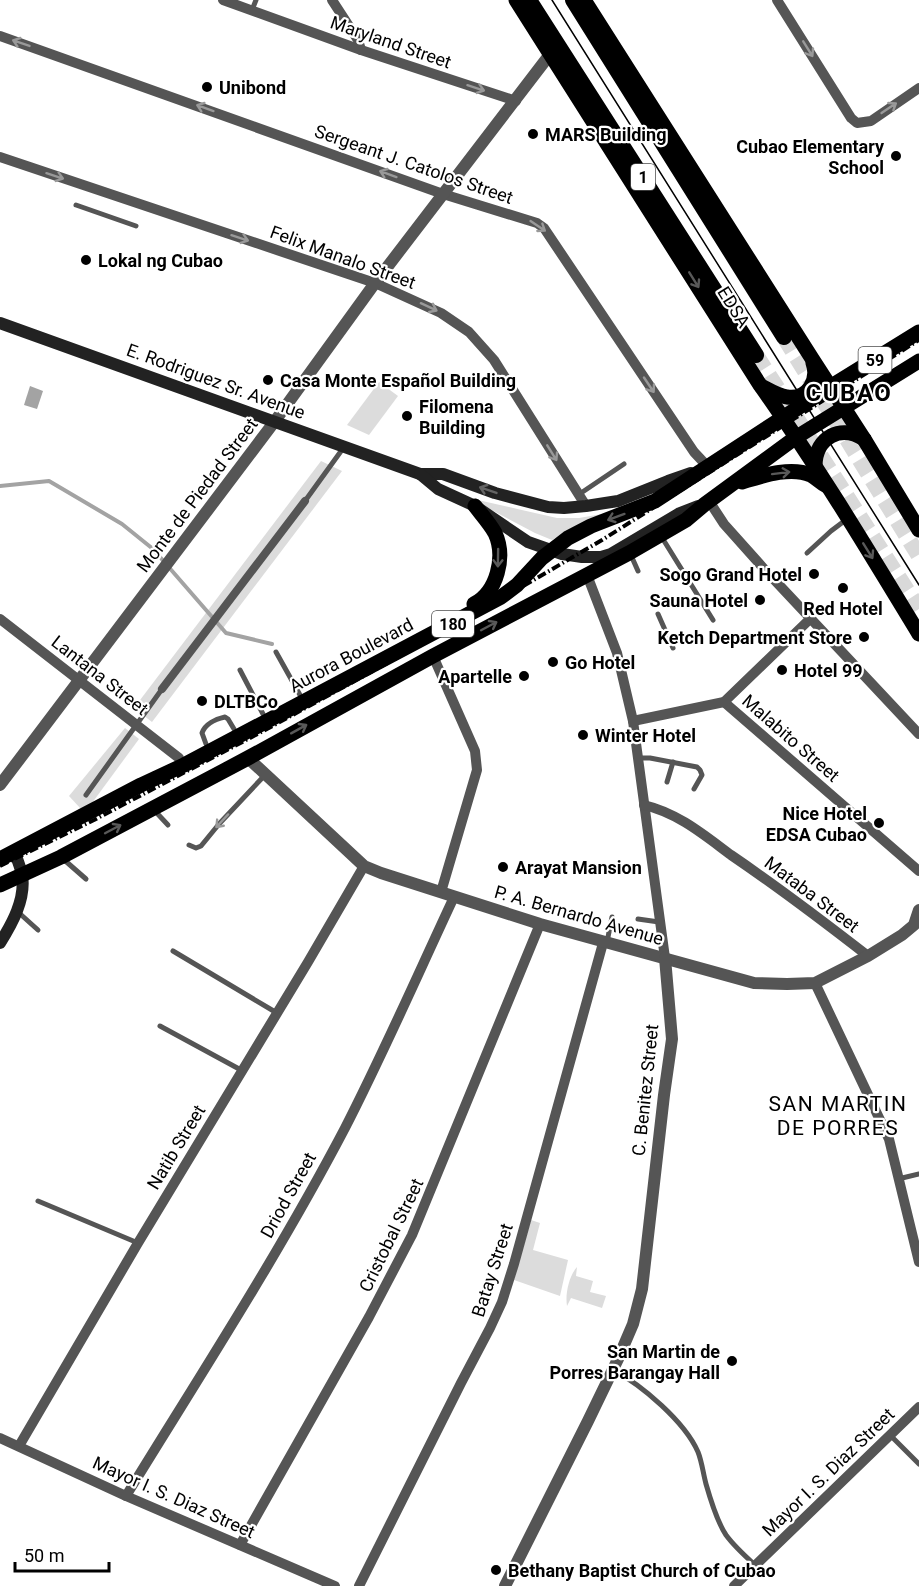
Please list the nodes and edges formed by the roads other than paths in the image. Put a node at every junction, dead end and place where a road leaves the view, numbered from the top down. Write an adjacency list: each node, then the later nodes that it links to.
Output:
1 (223, 0): 8 (street, Maryland Street)
2 (332, 0): 10 (street)
3 (516, 0): 11 (main road, EDSA / 1)
4 (529, 0): 22 (highway, EDSA / 1)
5 (573, 0): 21 (highway, EDSA / 1)
6 (584, 0): 23 (main road, EDSA)
7 (777, 0): 12 (street, one-way to 12)
8 (254, 5): 10 (street, Maryland Street)
9 (0, 36): 15 (street, Sergeant J. Catolos Street, one-way to 9)
10 (361, 50): 13 (street, Maryland Street, one-way to 13)
11 (551, 53): 13 (street, Monte de Piedad Street); 25 (main road, EDSA / 1, one-way to 25)
12 (919, 88)
13 (516, 100): 15 (street, Monte de Piedad Street)
14 (0, 157): 18 (street, Felix Manalo Street, one-way to 18)
15 (443, 194): 18 (street, Monte de Piedad Street); 35 (street, Sergeant J. Catolos Street, one-way to 35)
16 (76, 205): 17 (lane)
17 (136, 226)
18 (375, 283): 29 (street, Monte de Piedad Street); 39 (street, Felix Manalo Street, one-way to 39)
19 (0, 323): 29 (main road, E. Rodriguez Sr. Avenue)
20 (919, 332): 26 (main road, Aurora Boulevard / 59)
21 (784, 337)
22 (756, 355)
23 (811, 357): 25 (main road); 26 (main road, EDSA)
24 (919, 362): 27 (main road, 59)
25 (760, 385): 28 (main road, EDSA / 1)
26 (830, 387): 27 (main road, EDSA); 28 (main road, Aurora Boulevard / 59)
27 (844, 407): 30 (main road, 59); 31 (main road, EDSA)
28 (783, 418): 30 (main road, EDSA / 1); 35 (main road, Aurora Boulevard / 180)
29 (275, 421): 32 (main road, E. Rodriguez Sr. Avenue); 60 (street, Monte de Piedad Street)
30 (795, 438): 34 (main road, EDSA / 1); 37 (main road, 180)
31 (864, 439): 34 (main road); 45 (main road, EDSA)
32 (344, 447): 36 (main road, E. Rodriguez Sr. Avenue); 40 (lane)
33 (624, 464): 39 (lane)
34 (815, 465): 38 (main road, EDSA / 1)
35 (706, 468): 43 (main road, E. Rodriguez Sr. Avenue); 75 (main road, Aurora Boulevard / 180, one-way to 75)
36 (420, 474): 42 (main road, E. Rodriguez Sr. Avenue); 43 (main road, E. Rodriguez Sr. Avenue, one-way to 36)
37 (730, 486): 38 (main road, one-way to 38); 41 (main road, 180)
38 (829, 488): 44 (main road, EDSA / 1)
39 (578, 495): 43 (street, Felix Manalo Street)
40 (305, 501): 61 (street)
41 (707, 503): 46 (main road, 180); 52 (street)
42 (476, 506): 46 (main road, E. Rodriguez Sr. Avenue); 62 (main road, one-way to 62)
43 (586, 507)
44 (848, 518): 48 (lane); 55 (main road, EDSA / 1, one-way to 55)
45 (919, 530)
46 (653, 536): 47 (main road, 180); 54 (lane)
47 (629, 553): 49 (lane); 50 (main road, 180)
48 (807, 553)
49 (638, 571)
50 (587, 575): 58 (main road, 180, one-way to 50); 65 (street, C. Benitez Street)
51 (658, 614): 56 (lane)
52 (811, 618): 63 (street); 67 (street)
53 (0, 619): 60 (street, Lantana Street)
54 (713, 620)
55 (919, 634)
56 (673, 648)
57 (276, 652): 62 (lane)
58 (433, 656): 69 (main road, 180, one-way to 58); 90 (street)
59 (240, 670): 64 (lane)
60 (80, 680): 66 (street, Lantana Street); 74 (street, Monte de Piedad Street)
61 (162, 689): 66 (lane)
62 (300, 695): 64 (main road)
63 (724, 702): 65 (street); 86 (street, Malabito Street)
64 (263, 714): 68 (main road)
65 (633, 721): 70 (street, C. Benitez Street)
66 (137, 725): 68 (street, Lantana Street); 77 (lane)
67 (919, 734)
68 (179, 758): 75 (main road)
69 (248, 758): 72 (street, P. A. Bernardo Avenue); 79 (main road, 180)
70 (638, 758): 71 (lane); 78 (street, C. Benitez Street)
71 (673, 762): 73 (lane); 76 (lane)
72 (265, 775): 81 (lane, one-way to 81); 85 (street, P. A. Bernardo Avenue)
73 (667, 783)
74 (0, 785)
75 (141, 785): 82 (main road, Aurora Boulevard / 180)
76 (694, 789)
77 (86, 795)
78 (644, 806): 96 (street, C. Benitez Street); 103 (street, Mataba Street)
79 (152, 808): 80 (lane); 83 (main road, 180, one-way to 79)
80 (168, 825)
81 (189, 845)
82 (15, 852): 84 (main road, Aurora Boulevard / 180); 87 (main road)
83 (61, 857): 87 (main road, 180); 88 (lane)
84 (0, 859)
85 (364, 866): 90 (street, P. A. Bernardo Avenue); 106 (street, Natib Street)
86 (919, 871)
87 (22, 874): 89 (main road, 180); 93 (main road)
88 (86, 879)
89 (0, 885)
90 (441, 892): 91 (street, P. A. Bernardo Avenue)
91 (454, 897): 97 (street, P. A. Bernardo Avenue); 120 (street, Driod Street)
92 (919, 910): 98 (street, P. A. Bernardo Avenue)
93 (17, 911): 99 (lane); 100 (main road)
94 (612, 917): 101 (lane)
95 (638, 919): 96 (lane)
96 (659, 922): 104 (street, C. Benitez Street)
97 (540, 924): 101 (street, P. A. Bernardo Avenue); 121 (street, Cristobal Street)
98 (916, 928): 103 (street, P. A. Bernardo Avenue)
99 (38, 930)
100 (0, 943)
101 (605, 943): 104 (street, P. A. Bernardo Avenue); 124 (street, Batay Street)
102 (173, 951): 106 (lane)
103 (868, 956): 105 (street, P. A. Bernardo Avenue)
104 (665, 958): 105 (street, P. A. Bernardo Avenue); 114 (street, C. Benitez Street)
105 (815, 983): 110 (street)
106 (278, 1012): 108 (street, Natib Street)
107 (160, 1026): 108 (lane)
108 (241, 1070): 112 (street, Natib Street)
109 (919, 1174): 110 (lane)
110 (898, 1179): 113 (street)
111 (38, 1201): 112 (lane)
112 (138, 1243): 118 (street, Natib Street)
113 (919, 1262)
114 (613, 1370): 122 (lane); 125 (street, C. Benitez Street)
115 (919, 1407): 116 (street, Mayor I. S. Diaz Street)
116 (890, 1435): 119 (lane); 122 (street, Mayor I. S. Diaz Street)
117 (0, 1438): 118 (street, Mayor I. S. Diaz Street)
118 (19, 1446): 120 (street, Mayor I. S. Diaz Street)
119 (919, 1464)
120 (126, 1496): 121 (street, Mayor I. S. Diaz Street)
121 (240, 1545): 123 (street, Mayor I. S. Diaz Street)
122 (755, 1565): 126 (street, Mayor I. S. Diaz Street)
123 (334, 1586)
124 (359, 1586)
125 (505, 1586)
126 (734, 1586)

